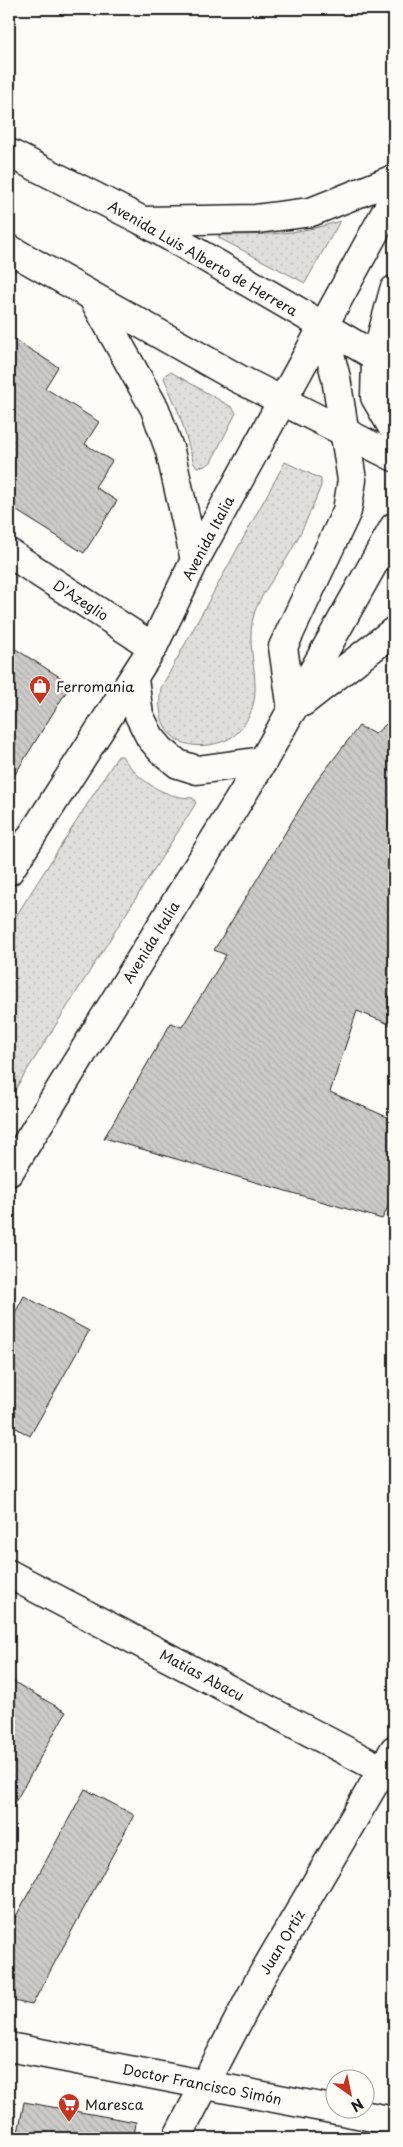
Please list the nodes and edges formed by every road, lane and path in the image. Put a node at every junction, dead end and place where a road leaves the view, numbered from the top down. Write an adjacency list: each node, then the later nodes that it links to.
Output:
1 (9, 153): 4 (main road, Avenida Luis Alberto de Herrera)
2 (394, 178): 4 (main road)
3 (394, 197): 8 (main road, Avenida Italia)
4 (143, 221): 8 (main road, Avenida Luis Alberto de Herrera)
5 (9, 249): 7 (main road)
6 (394, 290): 9 (main road)
7 (93, 298): 10 (main road); 16 (main road)
8 (323, 327): 9 (main road, Avenida Luis Alberto de Herrera); 10 (main road, Avenida Italia); 12 (main road)
9 (385, 362): 11 (main road)
10 (283, 402): 12 (main road); 16 (main road, Avenida Italia)
11 (394, 430)
12 (344, 431): 13 (main road); 20 (main road)
13 (394, 457)
14 (394, 527): 20 (main road, Avenida Italia)
15 (9, 553): 18 (main road, D'Azeglio)
16 (195, 560): 18 (main road, Avenida Italia)
17 (394, 631): 20 (main road)
18 (153, 647): 19 (main road, Avenida Italia)
19 (134, 679): 21 (main road); 22 (main road, Avenida Italia)
20 (292, 710): 21 (main road, Avenida Italia)
21 (263, 761): 23 (main road, Avenida Italia)
22 (9, 871)
23 (9, 1172)
24 (9, 1574): 25 (main road, Matías Abacu)
25 (391, 1766): 27 (main road, Juan Ortiz)
26 (9, 2047): 27 (main road, Doctor Francisco Simón)
27 (206, 2084): 28 (main road, Doctor Francisco Simón); 29 (main road, Juan Ortiz)
28 (394, 2121)
29 (177, 2138)

